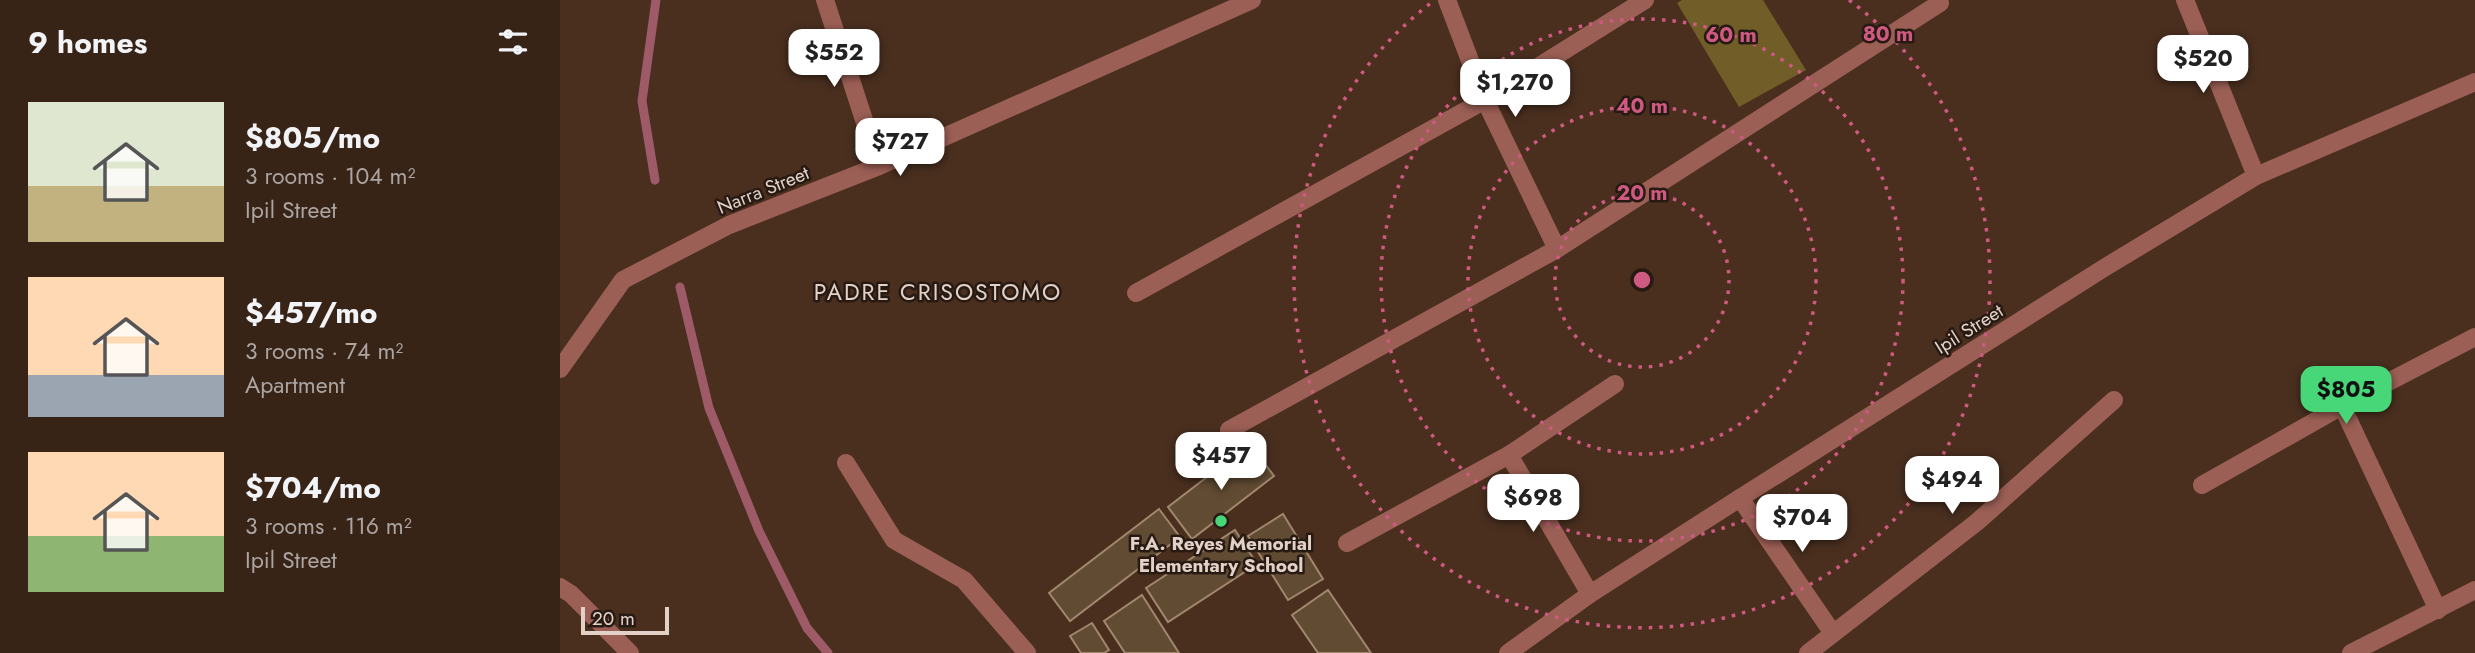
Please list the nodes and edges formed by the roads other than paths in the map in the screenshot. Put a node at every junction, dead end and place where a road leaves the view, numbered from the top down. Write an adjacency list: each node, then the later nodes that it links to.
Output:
1 (825, 0): 9 (street)
2 (1252, 0): 9 (street, Narra Street)
3 (1447, 0): 8 (street)
4 (1645, 0): 8 (street)
5 (1938, 0): 11 (street)
6 (2185, 0): 10 (street)
7 (2475, 82): 10 (street, Ipil Street)
8 (1485, 100): 11 (street); 12 (street)
9 (879, 166): 14 (street, Narra Street)
10 (2256, 176): 22 (street, Ipil Street)
11 (1557, 249): 18 (street)
12 (1136, 293)
13 (2475, 337): 17 (street)
14 (560, 369)
15 (1615, 384): 19 (street)
16 (2115, 400): 28 (street)
17 (2342, 406): 21 (street); 27 (street)
18 (1229, 430)
19 (1509, 455): 23 (street); 26 (street)
20 (846, 463): 30 (street)
21 (2202, 485)
22 (1740, 498): 26 (street, Ipil Street); 28 (street)
23 (1347, 543)
24 (560, 587): 29 (street)
25 (2475, 590): 27 (street)
26 (1590, 594): 31 (street, Ipil Street)
27 (2438, 610): 33 (street)
28 (1832, 632): 32 (street)
29 (630, 653)
30 (1027, 653)
31 (1508, 653)
32 (1808, 653)
33 (2351, 653)

